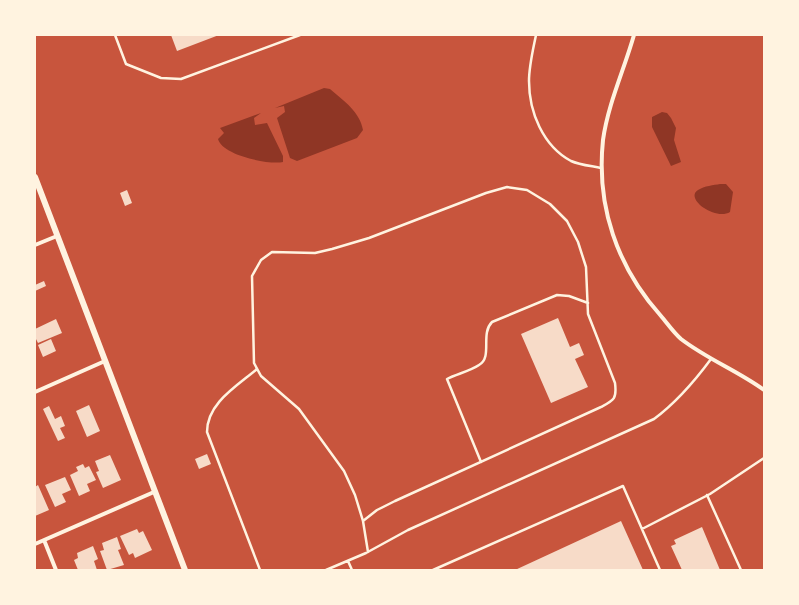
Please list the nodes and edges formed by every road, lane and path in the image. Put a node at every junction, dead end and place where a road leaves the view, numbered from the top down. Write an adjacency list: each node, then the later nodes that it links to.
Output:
1 (115, 35): 2 (lane)
2 (300, 35)
3 (536, 35): 5 (lane)
4 (634, 35): 5 (street)
5 (602, 168): 10 (street)
6 (35, 177): 7 (street)
7 (57, 236): 8 (street); 11 (street)
8 (35, 245)
9 (588, 304): 12 (lane); 16 (lane); 16 (lane)
10 (711, 359): 13 (street); 23 (lane)
11 (105, 361): 14 (street); 17 (street)
12 (257, 369): 19 (lane); 27 (lane)
13 (764, 390)
14 (35, 392)
15 (764, 458): 18 (lane)
16 (481, 462): 19 (lane)
17 (154, 492): 21 (street); 26 (street)
18 (707, 495): 20 (lane); 32 (lane)
19 (363, 522): 23 (lane)
20 (642, 529): 30 (lane); 31 (lane)
21 (44, 540): 22 (street); 25 (street)
22 (35, 544)
23 (368, 552): 24 (lane)
24 (348, 561): 28 (lane); 29 (lane)
25 (56, 570)
26 (185, 570)
27 (260, 570)
28 (326, 570)
29 (352, 570)
30 (433, 570)
31 (660, 570)
32 (741, 570)

